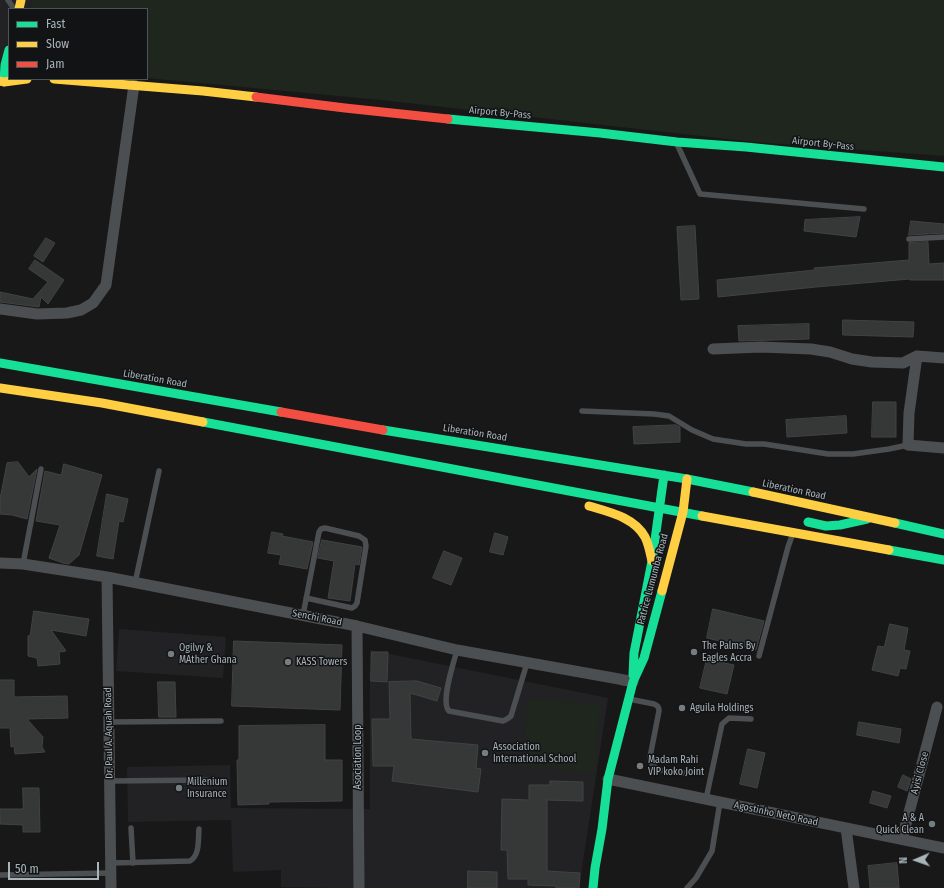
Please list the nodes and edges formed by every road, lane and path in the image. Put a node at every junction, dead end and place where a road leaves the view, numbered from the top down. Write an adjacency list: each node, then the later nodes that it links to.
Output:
1 (8, 54): 2 (main road)
2 (5, 65): 5 (main road)
3 (19, 80): 5 (main road)
4 (67, 80): 6 (main road, Airport By-Pass)
5 (2, 82)
6 (134, 85): 7 (main road, Airport By-Pass); 12 (street)
7 (676, 142): 8 (main road, Airport By-Pass); 9 (lane)
8 (944, 167)
9 (864, 209)
10 (944, 237): 11 (lane)
11 (909, 239)
12 (0, 309)
13 (713, 349): 14 (street)
14 (917, 356): 15 (street); 19 (street)
15 (944, 358)
16 (0, 363): 23 (main road, Liberation Road)
17 (0, 388): 25 (main road)
18 (582, 411): 19 (lane)
19 (908, 445): 20 (street)
20 (944, 448)
21 (41, 469): 35 (lane)
22 (159, 471): 37 (lane)
23 (664, 475): 24 (main road, Liberation Road); 27 (main road, Patrice Lumumba Road)
24 (688, 479): 26 (main road, Patrice Lumumba Road); 28 (main road, Liberation Road)
25 (552, 488): 27 (main road); 33 (main road)
26 (686, 506): 27 (main road); 30 (main road); 44 (main road, Patrice Lumumba Road)
27 (660, 508): 33 (main road, Patrice Lumumba Road)
28 (872, 518): 29 (main road); 31 (main road, Liberation Road)
29 (796, 520)
30 (793, 532): 32 (main road); 42 (lane)
31 (944, 534)
32 (944, 560)
33 (652, 561): 44 (main road, Patrice Lumumba Road)
34 (0, 563): 35 (street, Senchi Road)
35 (23, 564): 36 (street, Senchi Road)
36 (107, 578): 37 (street, Senchi Road); 49 (street, Dr. Paul A. Aquah Road)
37 (135, 583): 39 (street, Senchi Road)
38 (306, 598): 38 (lane); 39 (lane)
39 (303, 615): 40 (street, Senchi Road)
40 (357, 626): 41 (street, Senchi Road); 65 (street, Asociation Loop)
41 (458, 650): 43 (street, Senchi Road); 43 (lane)
42 (759, 656)
43 (527, 663): 44 (street, Senchi Road)
44 (633, 682): 45 (main road, Patrice Lumumba Road)
45 (629, 699): 50 (lane); 51 (main road, Patrice Lumumba Road)
46 (937, 707): 59 (street, Ayisi Close)
47 (751, 719): 54 (lane)
48 (221, 721): 49 (lane)
49 (109, 722): 53 (street, Dr. Paul A. Aquah Road)
50 (685, 773)
51 (608, 779): 54 (street, Agostinho Neto Road); 66 (main road, Patrice Lumumba Road)
52 (207, 780): 53 (lane)
53 (110, 781): 62 (street, Dr. Paul A. Aquah Road)
54 (706, 799): 55 (street, Agostinho Neto Road)
55 (720, 802): 57 (street, Agostinho Neto Road); 67 (lane)
56 (131, 828): 61 (lane)
57 (846, 828): 59 (street, Agostinho Neto Road); 68 (street)
58 (199, 829): 61 (lane)
59 (902, 839): 60 (street, Agostinho Neto Road)
60 (944, 848)
61 (133, 863): 62 (lane)
62 (111, 868): 63 (lane); 64 (street, Dr. Paul A. Aquah Road)
63 (0, 876)
64 (111, 888)
65 (359, 888)
66 (593, 888)
67 (687, 888)
68 (854, 888)

